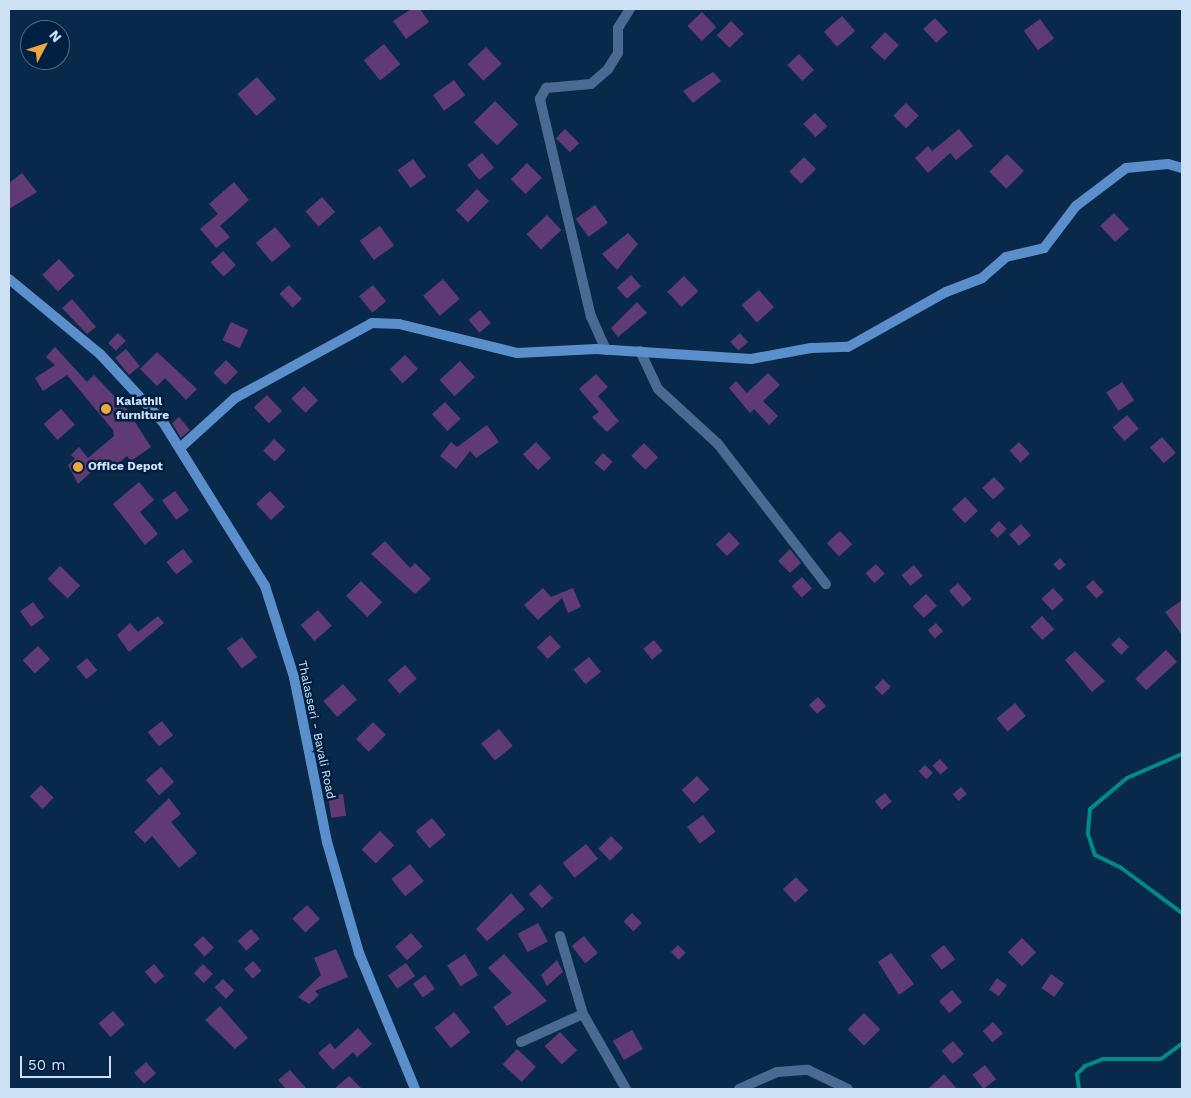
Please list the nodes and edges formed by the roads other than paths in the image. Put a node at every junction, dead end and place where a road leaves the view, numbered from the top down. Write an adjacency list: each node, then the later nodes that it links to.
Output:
1 (630, 9): 4 (street)
2 (1182, 168): 5 (street)
3 (9, 279): 6 (street, Thalasseri - Bavali Road)
4 (606, 350): 5 (street); 6 (street)
5 (640, 351): 7 (street)
6 (180, 448): 11 (street, Thalasseri - Bavali Road)
7 (826, 584)
8 (560, 936): 9 (street)
9 (583, 1014): 10 (street); 12 (street)
10 (521, 1042)
11 (415, 1089)
12 (626, 1089)
13 (739, 1089): 14 (street)
14 (848, 1089)

